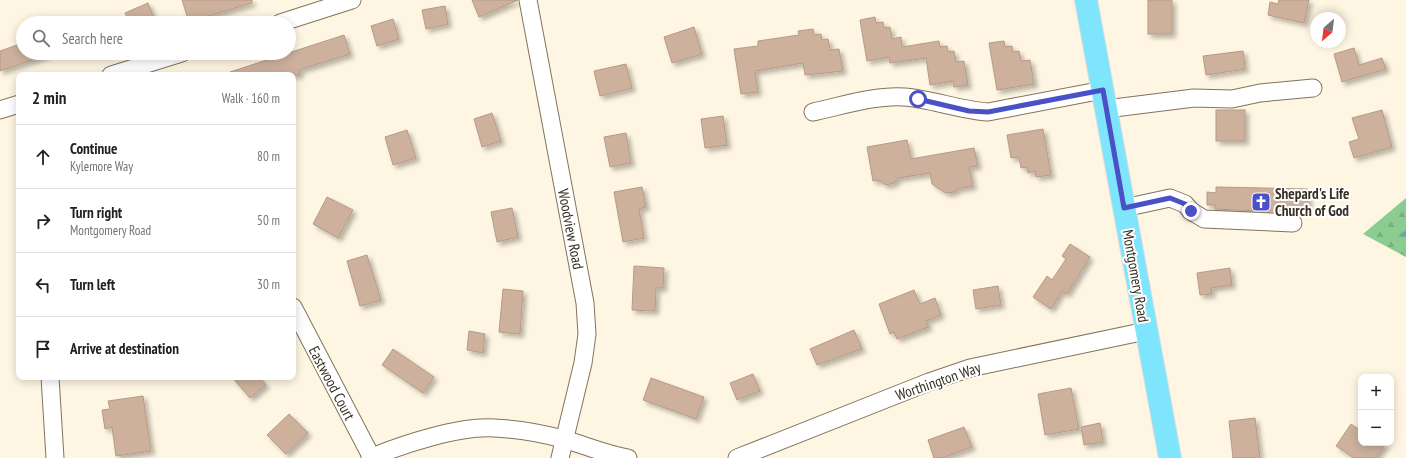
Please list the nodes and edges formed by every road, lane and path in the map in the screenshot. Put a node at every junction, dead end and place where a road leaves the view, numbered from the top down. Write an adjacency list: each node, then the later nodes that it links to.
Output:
1 (352, 0): 4 (street)
2 (528, 0): 17 (street, Woodview Road)
3 (1086, 0): 8 (main road, Montgomery Road)
4 (296, 18)
5 (159, 60): 6 (street)
6 (121, 72)
7 (1313, 88): 8 (street)
8 (1104, 100): 11 (street); 12 (main road, Montgomery Road)
9 (16, 105): 10 (street)
10 (0, 110)
11 (813, 112)
12 (1124, 208): 13 (street); 15 (main road, Montgomery Road)
13 (1293, 223)
14 (296, 313): 19 (street, Eastwood Court)
15 (1146, 330): 22 (street, Worthington Way); 23 (main road, Montgomery Road)
16 (50, 380): 18 (street)
17 (565, 440): 19 (street); 20 (street, Woodview Road); 21 (street)
18 (55, 458)
19 (371, 458)
20 (560, 458)
21 (628, 458)
22 (737, 458)
23 (1170, 458)

